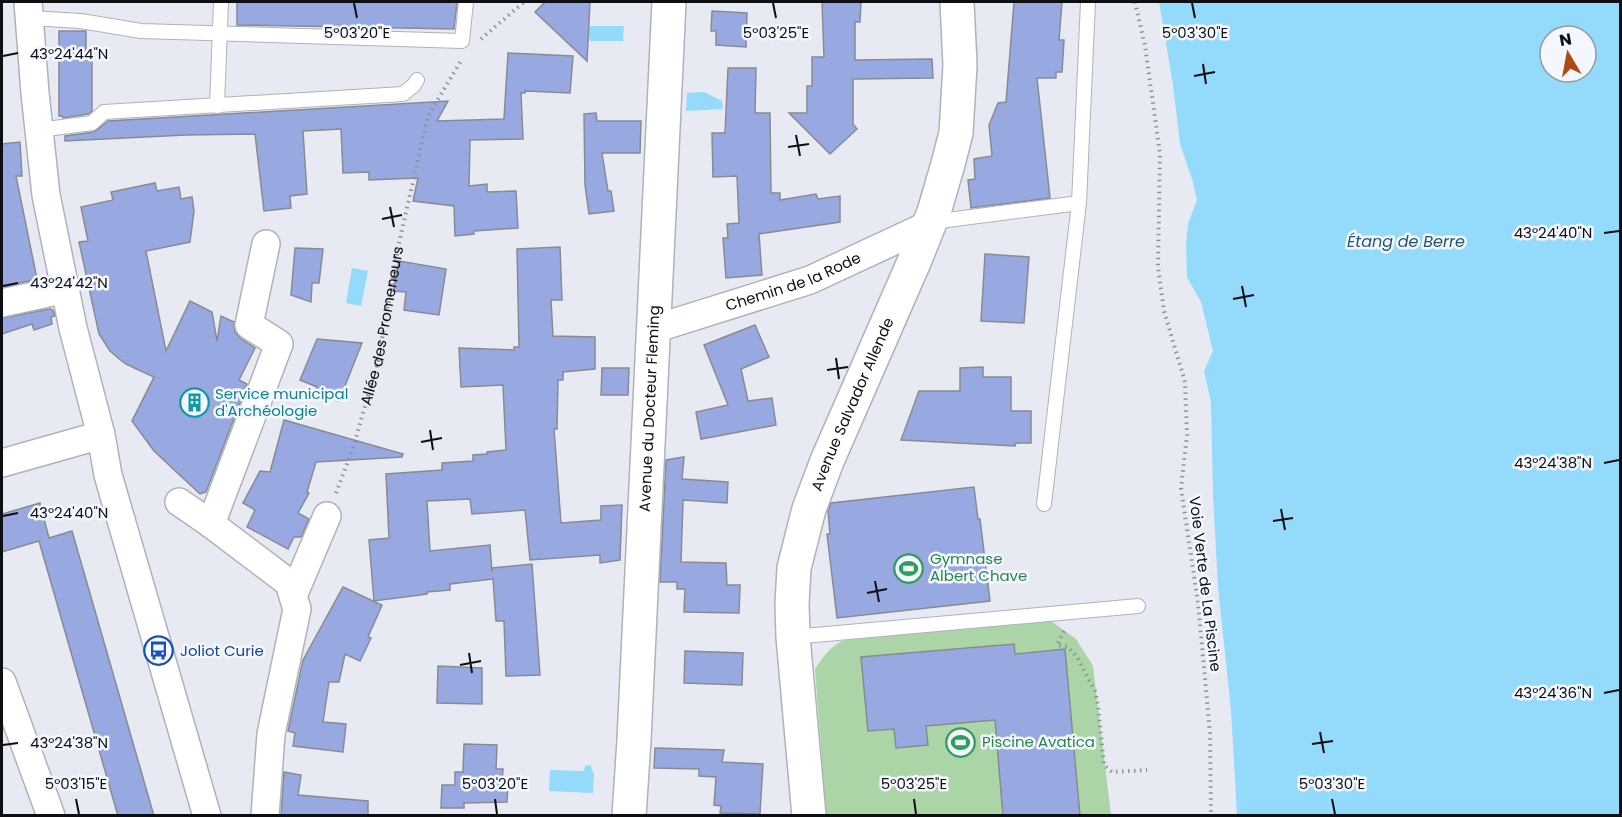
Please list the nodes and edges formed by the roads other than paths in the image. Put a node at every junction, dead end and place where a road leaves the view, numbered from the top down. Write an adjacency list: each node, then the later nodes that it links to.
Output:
1 (221, 2): 7 (lane)
2 (466, 2): 7 (lane)
3 (669, 2): 16 (main road, Avenue du Docteur Fleming)
4 (957, 2): 12 (main road, Avenue Salvador Allende)
5 (1088, 2): 11 (lane)
6 (28, 10): 7 (lane); 10 (street)
7 (220, 33): 9 (lane)
8 (417, 80): 9 (lane)
9 (217, 106): 10 (lane)
10 (39, 130): 14 (street)
11 (1079, 203): 12 (lane); 20 (lane)
12 (929, 223): 16 (street, Chemin de la Rode); 25 (main road, Avenue Salvador Allende)
13 (266, 244): 22 (street)
14 (66, 289): 15 (street); 17 (street)
15 (2, 303)
16 (654, 329): 30 (main road, Avenue du Docteur Fleming)
17 (101, 435): 18 (street); 28 (street)
18 (2, 463)
19 (179, 502): 22 (street)
20 (1044, 504)
21 (327, 516): 23 (street)
22 (211, 524): 23 (street)
23 (292, 596): 29 (street)
24 (1138, 606): 25 (lane)
25 (793, 637): 31 (main road, Avenue Salvador Allende)
26 (2, 682): 27 (street)
27 (51, 816)
28 (207, 816)
29 (265, 816)
30 (629, 816)
31 (810, 816)

